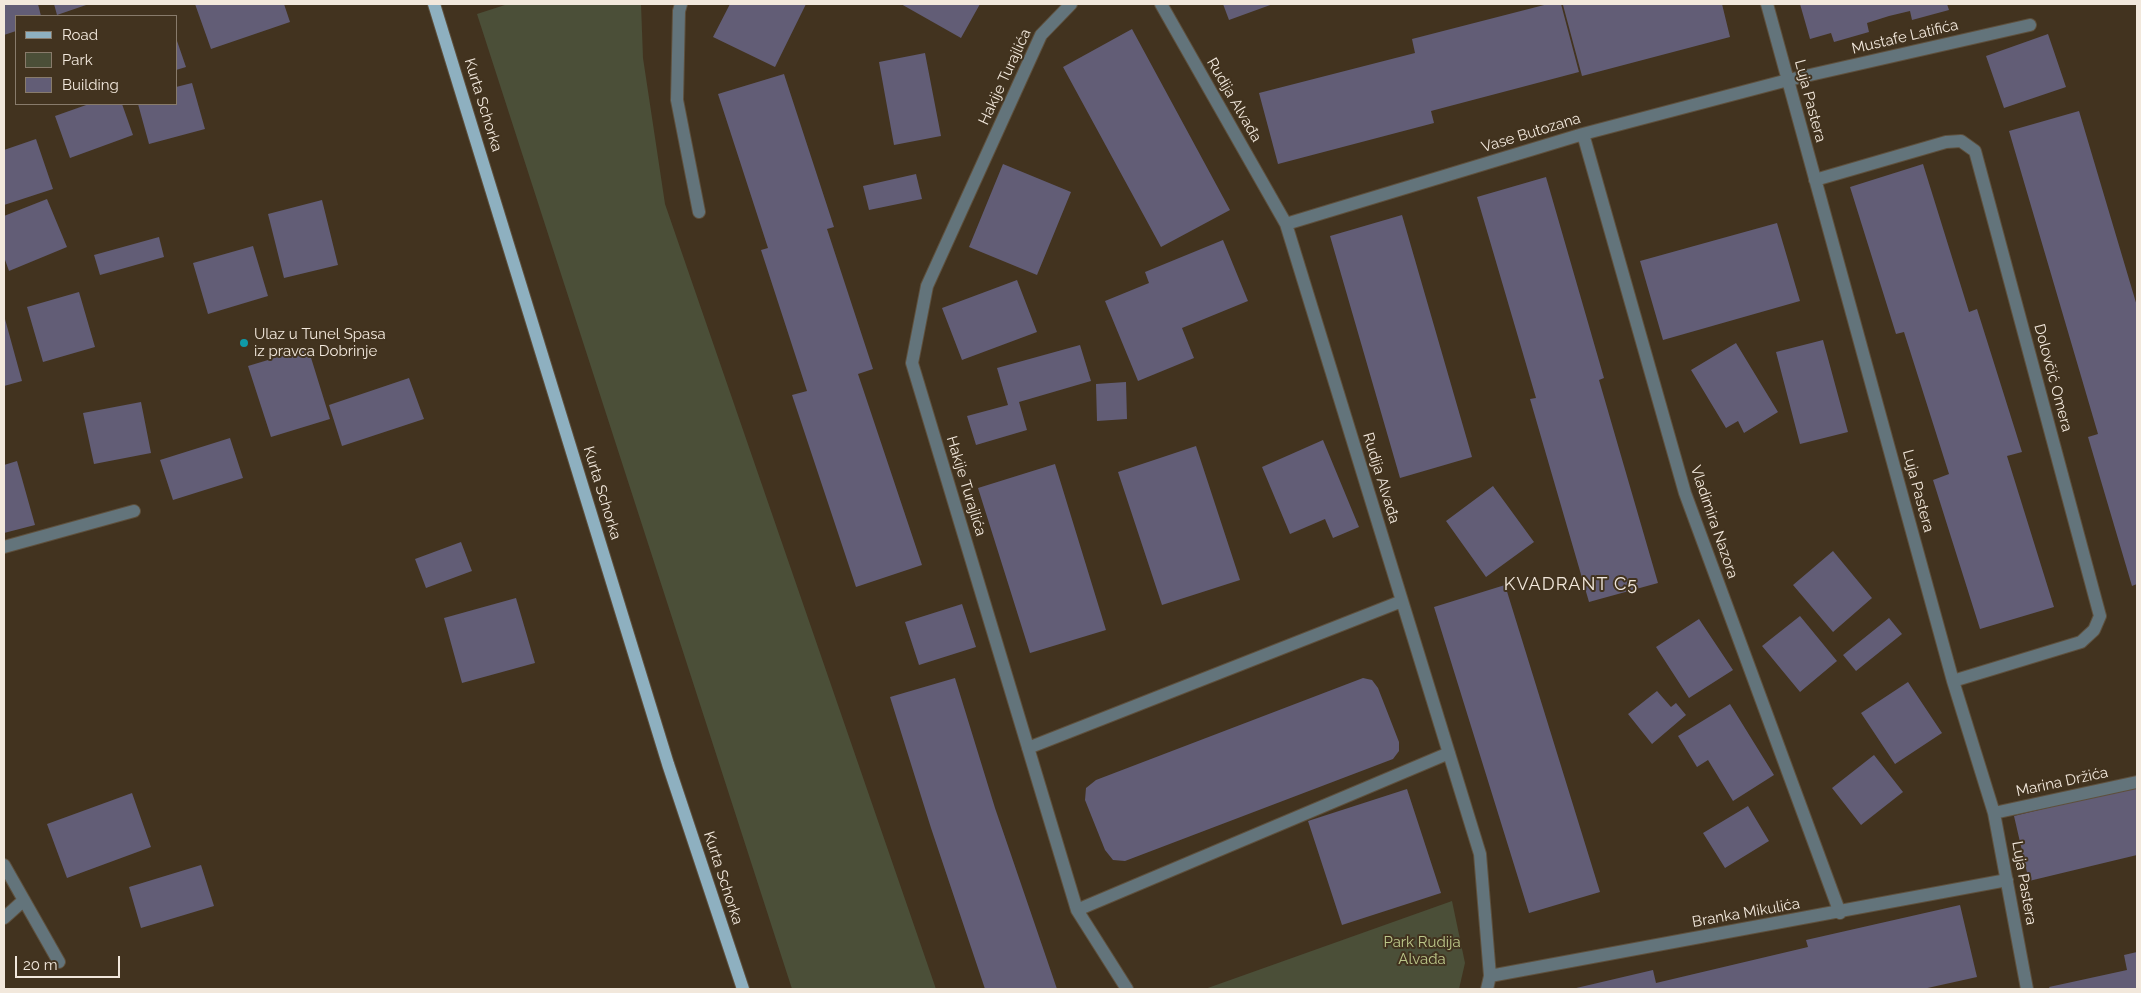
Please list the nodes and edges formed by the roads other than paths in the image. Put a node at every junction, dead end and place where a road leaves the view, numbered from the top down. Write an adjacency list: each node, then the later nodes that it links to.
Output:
1 (434, 4): 28 (main road, Kurta Schorka)
2 (681, 4): 10 (street)
3 (1071, 4): 16 (street, Hakije Turajlića)
4 (1161, 4): 11 (street, Rudija Alvađa)
5 (1767, 4): 7 (street, Luja Pastera)
6 (2030, 25): 7 (street, Mustafe Latifića)
7 (1788, 80): 8 (street, Vase Butozana); 9 (street, Luja Pastera)
8 (1583, 134): 11 (street, Vase Butozana); 24 (street, Vladimira Nazora)
9 (1815, 180): 15 (street, Luja Pastera); 15 (street, Dolovčić Omera)
10 (699, 212)
11 (1286, 224): 14 (street, Rudija Alvađa)
12 (134, 510): 13 (street)
13 (4, 547)
14 (1402, 601): 16 (street); 17 (street, Rudija Alvađa)
15 (1953, 681): 19 (street, Luja Pastera)
16 (1028, 748): 23 (street, Hakije Turajlića)
17 (1449, 753): 23 (street); 27 (street, Rudija Alvađa)
18 (2137, 782): 19 (street, Marina Držića)
19 (1994, 813): 21 (street, Luja Pastera)
20 (4, 865): 22 (street)
21 (2007, 880): 24 (street, Branka Mikulića); 31 (street, Luja Pastera)
22 (24, 900): 25 (street); 26 (street)
23 (1077, 910): 29 (street, Hakije Turajlića)
24 (1840, 913): 27 (street, Branka Mikulića)
25 (4, 918)
26 (59, 962)
27 (1490, 976): 30 (street, Rudija Alvađa)
28 (743, 989)
29 (1127, 989)
30 (1488, 989)
31 (2027, 989)

